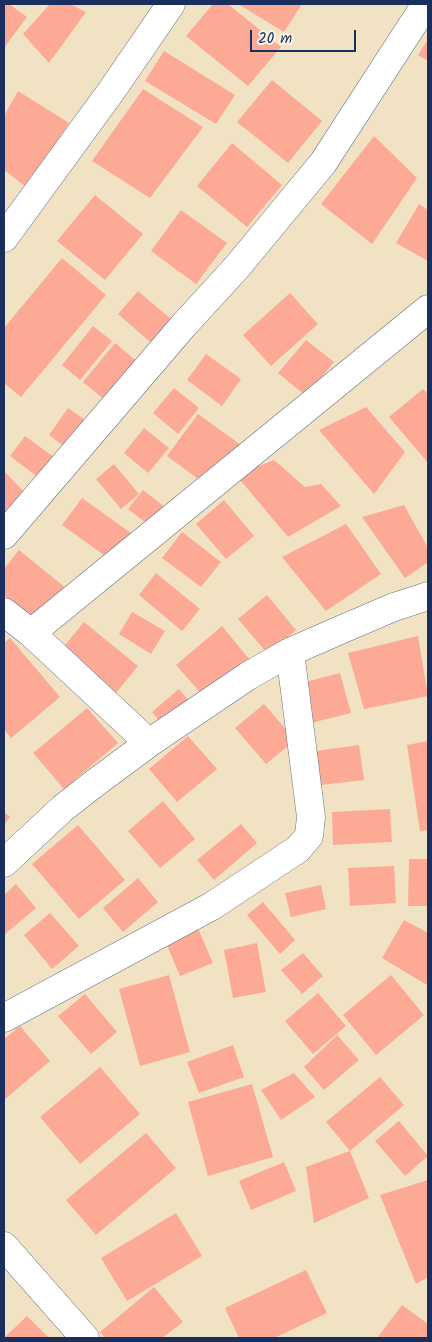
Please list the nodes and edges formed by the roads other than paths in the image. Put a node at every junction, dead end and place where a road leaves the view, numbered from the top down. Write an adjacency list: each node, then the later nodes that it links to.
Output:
1 (171, 4): 3 (street)
2 (426, 4): 5 (street)
3 (4, 238)
4 (428, 309): 8 (street)
5 (4, 535)
6 (428, 596): 9 (street)
7 (4, 612): 8 (street)
8 (31, 633): 10 (street)
9 (290, 652): 10 (street); 12 (street)
10 (149, 744): 11 (street)
11 (4, 863)
12 (4, 1018)
13 (4, 1246): 14 (street)
14 (85, 1338)

